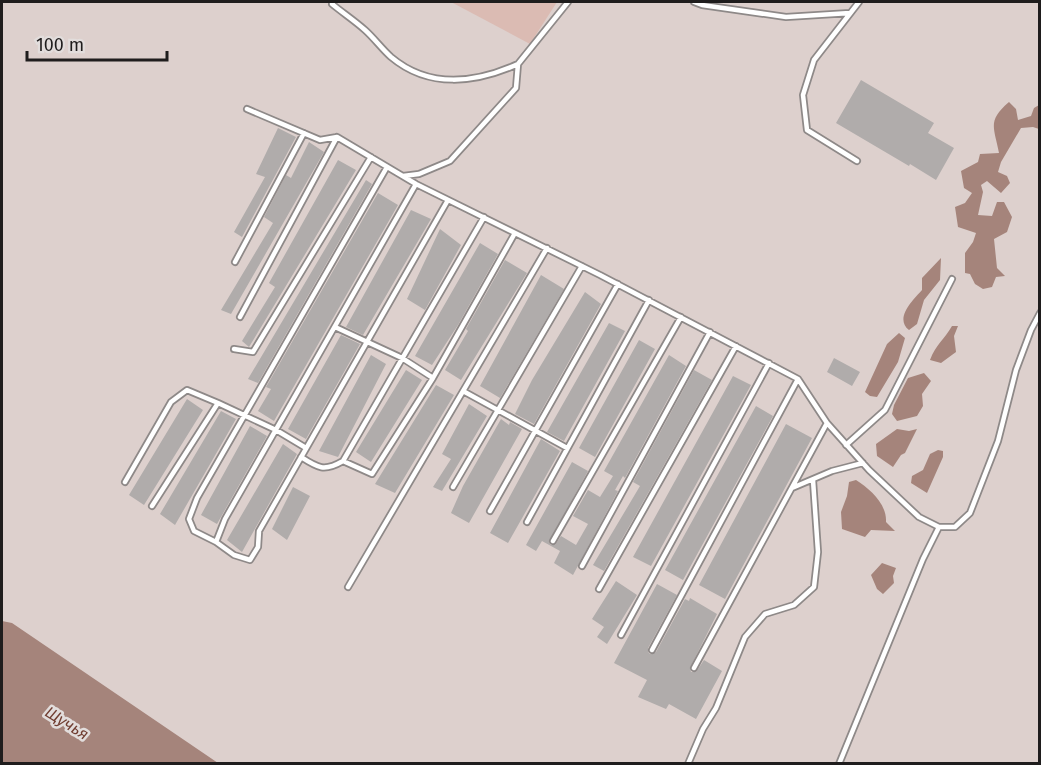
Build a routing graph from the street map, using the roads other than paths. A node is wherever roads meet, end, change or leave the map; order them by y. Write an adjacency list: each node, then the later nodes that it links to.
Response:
1 (333, 2): 6 (lane)
2 (568, 2): 6 (lane)
3 (694, 2): 5 (lane)
4 (859, 2): 5 (lane)
5 (850, 13): 11 (lane)
6 (518, 64): 13 (lane)
7 (247, 109): 8 (lane)
8 (304, 133): 9 (lane); 19 (lane)
9 (337, 137): 10 (lane); 25 (lane)
10 (371, 157): 12 (lane); 31 (lane)
11 (856, 160)
12 (387, 167): 13 (lane); 39 (lane)
13 (403, 176): 14 (lane)
14 (416, 184): 15 (lane); 27 (lane)
15 (448, 200): 16 (lane); 29 (lane)
16 (484, 218): 17 (lane); 32 (lane)
17 (516, 233): 18 (lane); 34 (lane)
18 (547, 248): 20 (lane); 36 (lane)
19 (235, 262)
20 (582, 266): 22 (lane); 38 (lane)
21 (952, 279): 43 (lane)
22 (618, 284): 23 (lane); 42 (lane)
23 (649, 300): 26 (lane); 45 (lane)
24 (1040, 313): 56 (lane)
25 (240, 317)
26 (681, 317): 28 (lane); 57 (lane)
27 (335, 327): 29 (lane); 41 (lane)
28 (710, 332): 30 (lane); 59 (lane)
29 (367, 342): 32 (lane); 44 (lane)
30 (736, 346): 33 (lane); 61 (lane)
31 (234, 349)
32 (402, 358): 34 (lane); 47 (lane)
33 (769, 363): 35 (lane); 62 (lane)
34 (433, 378): 47 (lane)
35 (798, 379): 40 (lane); 63 (lane)
36 (463, 391): 38 (lane); 60 (lane)
37 (218, 403): 39 (lane); 50 (lane); 53 (lane)
38 (498, 410): 42 (lane); 51 (lane)
39 (244, 415): 41 (lane); 58 (lane)
40 (827, 423): 43 (lane); 52 (lane)
41 (276, 430): 44 (lane); 58 (lane)
42 (535, 431): 45 (lane); 54 (lane)
43 (846, 444): 48 (lane)
44 (306, 448): 46 (lane)
45 (567, 448): 55 (lane)
46 (301, 457): 47 (lane); 58 (lane)
47 (343, 461)
48 (863, 463): 49 (lane); 56 (lane)
49 (813, 480): 52 (lane); 65 (lane)
50 (125, 482)
51 (453, 487)
52 (791, 489): 64 (lane)
53 (152, 506)
54 (490, 511)
55 (527, 522)
56 (939, 527): 66 (lane)
57 (554, 541)
58 (216, 542)
59 (582, 566)
60 (348, 587)
61 (599, 589)
62 (621, 635)
63 (652, 650)
64 (694, 668)
65 (688, 764)
66 (839, 764)

